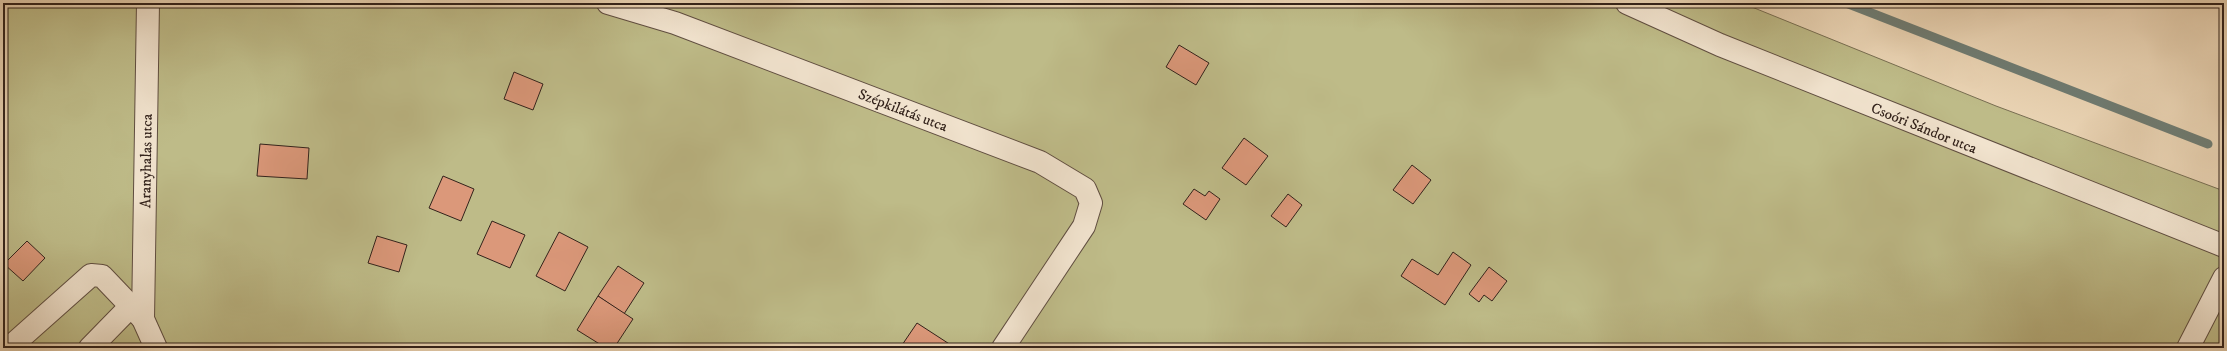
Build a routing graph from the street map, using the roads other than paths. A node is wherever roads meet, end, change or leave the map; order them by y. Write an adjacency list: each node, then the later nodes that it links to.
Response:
1 (148, 3): 6 (street, Aranyhalas utca)
2 (608, 3): 10 (street, Szépkilátás utca)
3 (1627, 3): 4 (street, Csoóri Sándor utca)
4 (2224, 246)
5 (2224, 278): 11 (street)
6 (136, 313): 7 (street, Aranyhalas utca); 8 (street); 9 (street, Aranyhalas utca)
7 (9, 348)
8 (90, 348)
9 (156, 348)
10 (1003, 348)
11 (2188, 348)

